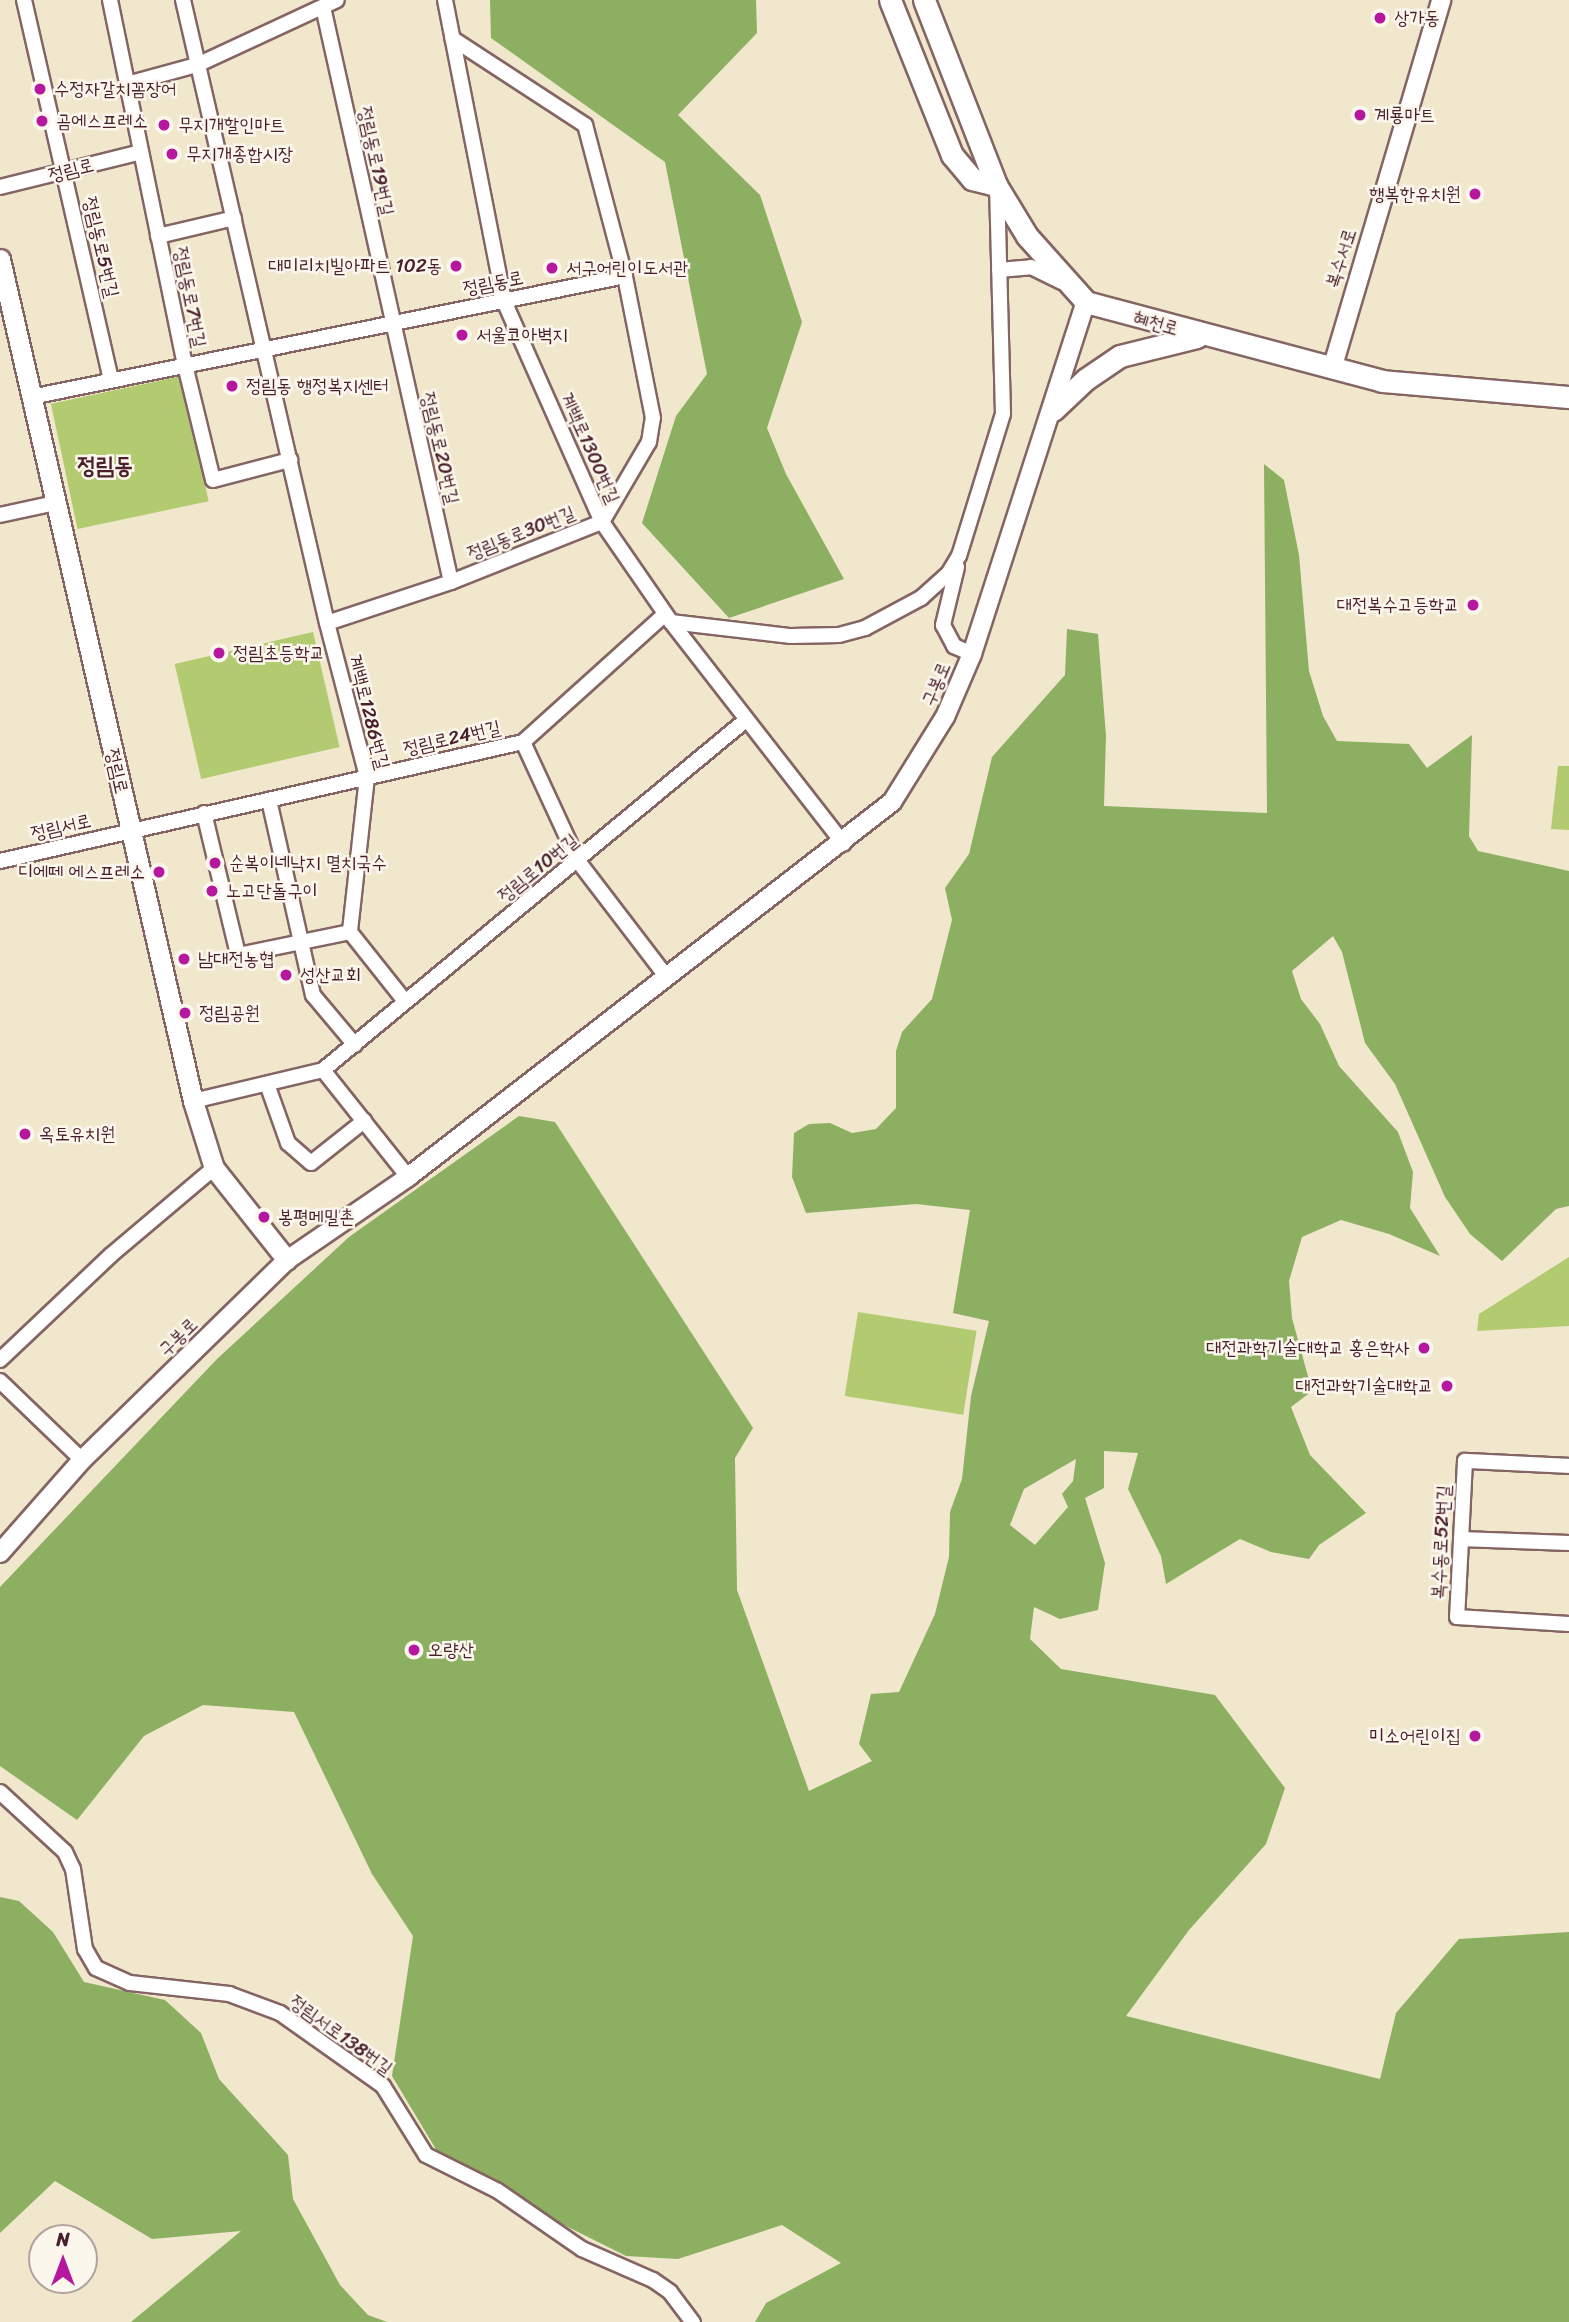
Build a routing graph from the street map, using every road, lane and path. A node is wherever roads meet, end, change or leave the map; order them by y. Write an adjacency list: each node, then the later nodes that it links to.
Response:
1 (24, 0): 14 (street, 정림동로5번길)
2 (110, 0): 12 (street, 정림동로7번길)
3 (183, 0): 11 (street, 계백로1286번길)
4 (337, 0): 9 (street)
5 (445, 0): 10 (street, 계백로1300번길)
6 (890, 0): 15 (main road)
7 (924, 0): 15 (main road)
8 (1441, 0): 28 (street, 복수서로)
9 (323, 7): 11 (street); 24 (street, 정림동로19번길)
10 (453, 39): 21 (street); 23 (street, 계백로1300번길)
11 (197, 65): 12 (street); 17 (street, 계백로1286번길)
12 (127, 84): 13 (street, 정림동로7번길)
13 (141, 152): 14 (street, 정림로); 18 (street, 정림동로7번길)
14 (64, 171): 16 (street, 정림로); 29 (street, 정림동로5번길)
15 (996, 185): 20 (street); 22 (main road)
16 (0, 187)
17 (233, 218): 18 (street, 정림동로7번길); 26 (street, 계백로1286번길)
18 (158, 236): 27 (street, 정림동로7번길)
19 (0, 259): 30 (main road, 정림로)
20 (999, 270): 22 (street); 37 (street)
21 (625, 276): 23 (street, 정림동로); 36 (street, 정림동로30번길)
22 (1079, 295): 25 (main road, 혜천로); 32 (street, 구봉로)
23 (504, 301): 24 (street, 정림동로); 36 (street, 계백로1300번길)
24 (392, 323): 26 (street, 정림동로); 38 (street, 정림동로20번길)
25 (1200, 336): 28 (main road, 혜천로); 32 (main road)
26 (263, 349): 27 (street, 정림동로); 33 (street, 계백로1286번길)
27 (185, 365): 29 (street, 정림동로); 33 (street)
28 (1332, 369): 31 (main road, 혜천로)
29 (111, 380): 30 (street, 정림동로)
30 (31, 397): 34 (main road, 정림로)
31 (1569, 397)
32 (1053, 410): 41 (street, 구봉로)
33 (290, 460): 40 (street, 계백로1286번길)
34 (55, 503): 35 (street); 47 (main road, 정림로)
35 (0, 515)
36 (602, 522): 38 (street, 정림동로30번길); 39 (street, 계백로1300번길)
37 (959, 556): 39 (street); 41 (street)
38 (451, 582): 40 (street, 정림동로30번길)
39 (668, 618): 42 (street, 계백로1300번길); 43 (street, 정림로24번길)
40 (327, 623): 44 (street, 계백로1286번길)
41 (972, 654): 48 (street, 구봉로)
42 (746, 720): 48 (street, 계백로1300번길); 50 (street, 정림로10번길)
43 (523, 742): 44 (street, 정림로24번길); 50 (street)
44 (367, 777): 45 (street, 정림로24번길); 51 (street, 계백로1286번길)
45 (269, 800): 46 (street, 정림로24번길); 52 (street)
46 (204, 813): 47 (street, 정림로24번길); 52 (street)
47 (131, 831): 49 (street, 정림서로); 58 (main road, 정림로)
48 (844, 844): 53 (street, 구봉로)
49 (0, 861)
50 (578, 861): 53 (street); 54 (street, 정림로10번길)
51 (350, 932): 52 (street); 54 (street)
52 (300, 943): 55 (street)
53 (666, 976): 61 (street, 구봉로)
54 (404, 1000): 55 (street, 정림로10번길)
55 (355, 1045): 56 (street, 정림로10번길)
56 (323, 1070): 57 (street, 정림로10번길); 59 (street)
57 (267, 1084): 58 (street, 정림로10번길); 59 (street)
58 (193, 1101): 60 (main road, 정림로)
59 (364, 1121): 61 (street)
60 (214, 1168): 62 (main road, 정림로); 63 (street)
61 (408, 1177): 62 (street, 구봉로)
62 (287, 1259): 65 (street, 구봉로)
63 (0, 1360)
64 (0, 1381): 65 (street)
65 (82, 1460): 69 (street, 구봉로)
66 (1569, 1466): 67 (street, 복수동로52번길)
67 (1461, 1539): 68 (street); 70 (street, 복수동로52번길)
68 (1569, 1543)
69 (0, 1553)
70 (1569, 1624)
71 (0, 1793): 72 (street, 정림서로138번길)
72 (693, 2322)

